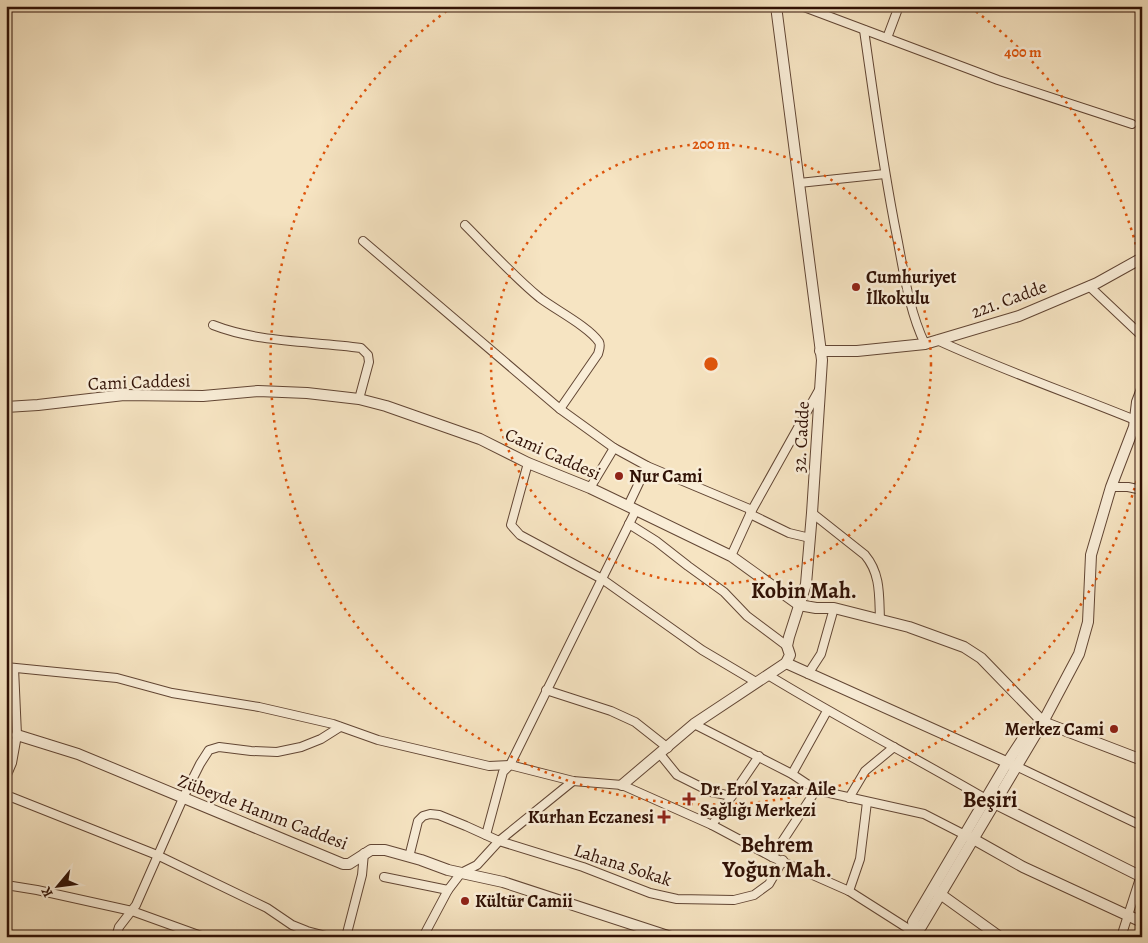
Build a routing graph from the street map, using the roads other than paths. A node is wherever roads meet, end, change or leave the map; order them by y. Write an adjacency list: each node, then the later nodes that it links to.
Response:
1 (899, 6): 4 (street)
2 (776, 7): 3 (street); 7 (street, 32. Cadde)
3 (864, 30): 4 (street); 6 (street)
4 (888, 38): 5 (street)
5 (1132, 124)
6 (884, 174): 7 (street); 15 (street)
7 (799, 183): 16 (street, 32. Cadde)
8 (465, 225): 21 (street)
9 (363, 241): 21 (street)
10 (1142, 258): 11 (street, 221. Cadde)
11 (1090, 286): 13 (street); 14 (street, 221. Cadde)
12 (213, 326): 19 (street)
13 (1142, 336)
14 (937, 340): 15 (street, 221. Cadde); 22 (street)
15 (925, 344): 16 (street, 221. Cadde)
16 (820, 350): 17 (street, 32. Cadde)
17 (820, 388): 31 (street); 32 (street, 32. Cadde)
18 (1142, 389): 22 (street)
19 (358, 399): 20 (street, Cami Caddesi); 25 (street, Cami Caddesi)
20 (6, 407)
21 (560, 409): 24 (street)
22 (1134, 420): 23 (street)
23 (1137, 432): 28 (street)
24 (614, 448): 26 (street); 27 (street)
25 (528, 464): 27 (street, Cami Caddesi); 36 (street)
26 (647, 466): 30 (street); 31 (street)
27 (590, 488): 30 (street, Cami Caddesi)
28 (1111, 488): 29 (street); 48 (street)
29 (1142, 490)
30 (632, 508): 33 (street); 35 (street, Cami Caddesi)
31 (751, 512): 34 (street); 35 (street)
32 (812, 513): 34 (street, 32. Cadde); 39 (street)
33 (629, 524): 36 (street); 40 (street)
34 (810, 538): 37 (street, 32. Cadde)
35 (730, 556): 37 (street, Cami Caddesi)
36 (602, 579): 45 (street); 46 (street)
37 (799, 605): 38 (street, Cami Caddesi); 40 (street, 32. Cadde)
38 (834, 608): 39 (street, Cami Caddesi); 43 (street)
39 (880, 620): 48 (street, Cami Caddesi)
40 (787, 646): 41 (street, 32. Cadde)
41 (786, 664): 43 (street); 44 (street)
42 (10, 668): 50 (street); 51 (street)
43 (808, 674): 56 (street)
44 (768, 675): 45 (street); 47 (street)
45 (756, 682): 49 (street)
46 (546, 690): 53 (street); 57 (street)
47 (827, 711): 52 (street); 58 (street)
48 (1043, 722): 55 (street, Cami Caddesi); 56 (street)
49 (694, 724): 53 (street); 54 (street)
50 (340, 727): 57 (street); 66 (street)
51 (17, 735): 59 (street); 66 (street, Zübeyde Hanım Caddesi)
52 (894, 747): 65 (street); 68 (street)
53 (664, 751): 61 (street); 64 (street)
54 (759, 756): 58 (street); 64 (street)
55 (1142, 760)
56 (1012, 764): 68 (street); 70 (street)
57 (510, 765): 60 (street); 71 (street)
58 (792, 774): 62 (street)
59 (6, 777)
60 (573, 781): 61 (street); 73 (street)
61 (622, 785): 69 (street)
62 (816, 790): 65 (street); 77 (street)
63 (6, 795): 75 (street)
64 (732, 796): 69 (street)
65 (849, 798): 67 (street)
66 (183, 799): 74 (street, Zübeyde Hanım Caddesi); 75 (street)
67 (867, 802): 72 (street); 84 (street)
68 (990, 802): 72 (street); 80 (street)
69 (712, 825): 77 (street)
70 (1142, 826)
71 (486, 836): 73 (street, Lahana Sokak); 76 (street, Lahana Sokak)
72 (969, 837): 85 (street); 87 (street)
73 (499, 841): 78 (street, Lahana Sokak); 79 (street)
74 (364, 853): 76 (street, Zübeyde Hanım Caddesi); 95 (street)
75 (157, 855): 86 (street); 94 (street)
76 (409, 856): 79 (street, Zübeyde Hanım Caddesi)
77 (772, 857): 78 (street)
78 (783, 860): 84 (street)
79 (461, 873): 83 (street); 90 (street, Zübeyde Hanım Caddesi)
80 (1141, 875): 87 (street)
81 (384, 877): 83 (street)
82 (6, 885): 86 (street)
83 (448, 890): 96 (street)
84 (848, 892): 89 (street)
85 (936, 892): 89 (street); 91 (street)
86 (132, 912): 92 (street); 93 (street)
87 (1128, 915): 88 (street); 98 (street)
88 (1142, 922)
89 (914, 933)
90 (658, 934): 97 (street, Zübeyde Hanım Caddesi)
91 (994, 935)
92 (116, 937)
93 (204, 937)
94 (330, 937)
95 (346, 937)
96 (423, 937)
97 (671, 937)
98 (1121, 937)

